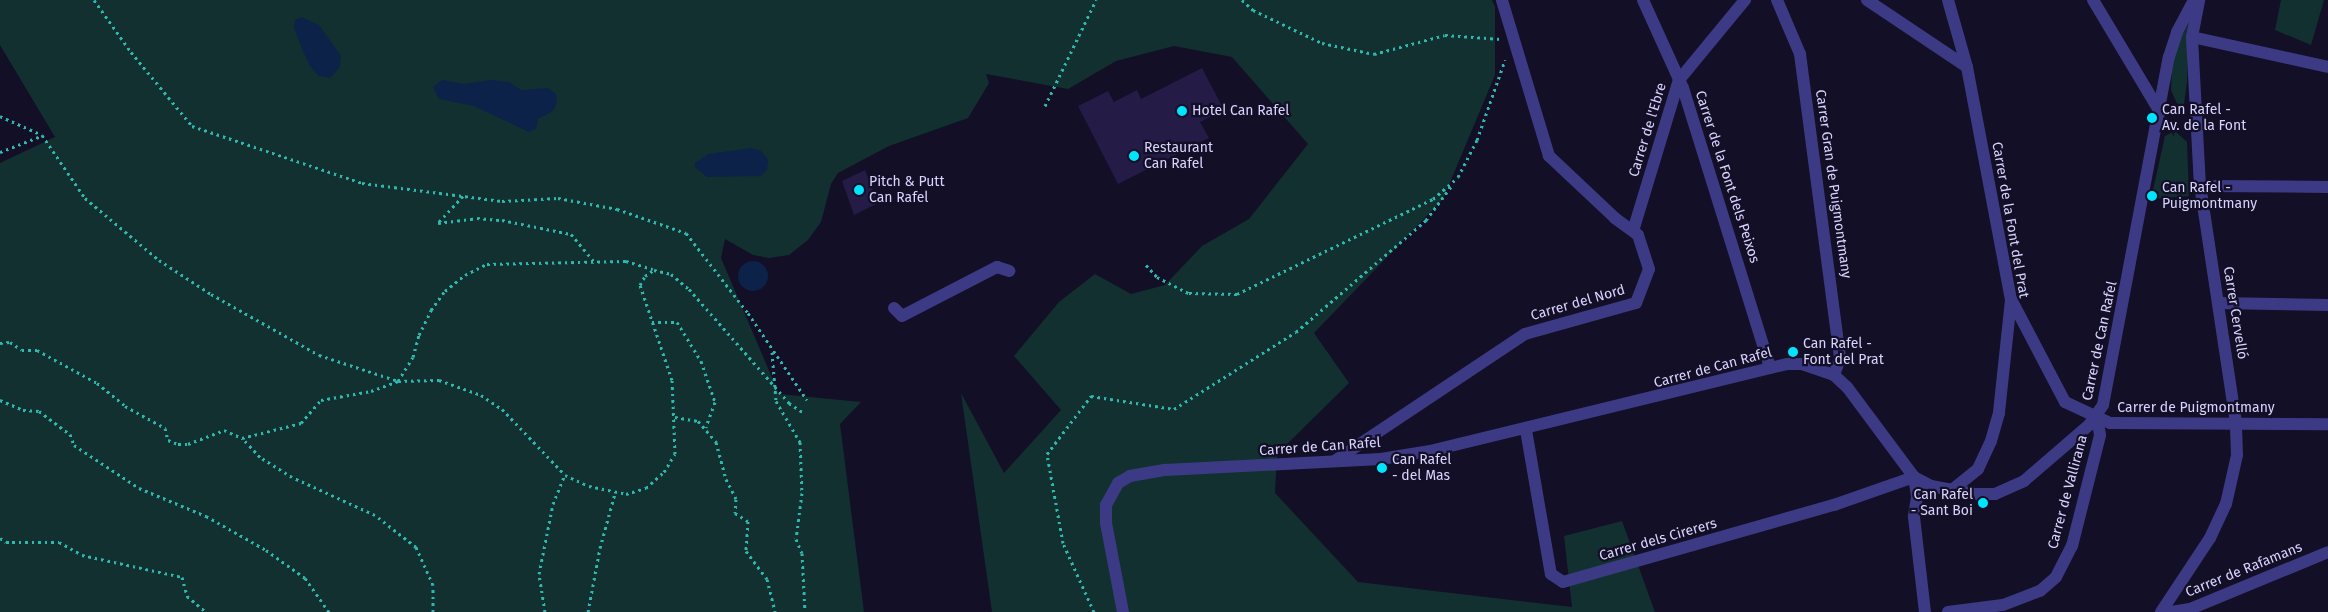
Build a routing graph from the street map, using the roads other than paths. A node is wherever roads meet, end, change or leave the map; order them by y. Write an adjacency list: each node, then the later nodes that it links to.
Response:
1 (1502, 0): 17 (street, Carrer del Nord)
2 (1643, 0): 13 (street, Carrer de la Font dels Peixos)
3 (1745, 0): 13 (street, Carrer de l'Ebre)
4 (1777, 0): 24 (street, Carrer Gran de Puigmontmany)
5 (1867, 0): 11 (street)
6 (1948, 0): 11 (street, Carrer de la Font del Prat)
7 (2093, 0): 14 (street)
8 (2194, 0): 14 (street, Carrer de Can Rafel)
9 (2199, 0): 10 (street, Carrer Cervelló)
10 (2192, 37): 12 (street); 15 (street, Carrer Cervelló)
11 (1968, 67): 19 (street, Carrer de la Font del Prat)
12 (2328, 67)
13 (1679, 80): 17 (street, Carrer de l'Ebre); 23 (street, Carrer de la Font dels Peixos)
14 (2160, 112): 25 (street, Carrer de Can Rafel)
15 (2200, 186): 16 (street); 20 (street, Carrer Cervelló)
16 (2328, 187)
17 (1633, 231): 29 (street, Carrer del Nord)
18 (1009, 271): 22 (street)
19 (2011, 300): 25 (street, Carrer de Puigmontmany); 31 (street, Carrer de la Font del Prat)
20 (2219, 302): 21 (street); 26 (street, Carrer Cervelló)
21 (2328, 305)
22 (894, 308)
23 (1770, 368): 24 (street, Carrer de Can Rafel); 28 (street, Carrer de Can Rafel)
24 (1834, 375): 30 (street, Carrer de Can Rafel)
25 (2097, 417): 26 (street, Carrer de Puigmontmany); 31 (street, Carrer de Can Rafel); 35 (street, Carrer de Vallirana)
26 (2236, 423): 27 (street, Carrer de Puigmontmany); 36 (street, Carrer Cervelló)
27 (2328, 424)
28 (1526, 430): 29 (street, Carrer de Can Rafel); 30 (street, Carrer dels Cirerers)
29 (1334, 462): 33 (street, Carrer de Can Rafel)
30 (1914, 477): 31 (street, Carrer de Can Rafel); 34 (street)
31 (1951, 491)
32 (2328, 552): 37 (street, Carrer de Rafamans)
33 (1123, 612)
34 (1925, 612)
35 (1948, 612)
36 (2161, 612)
37 (2171, 612)

